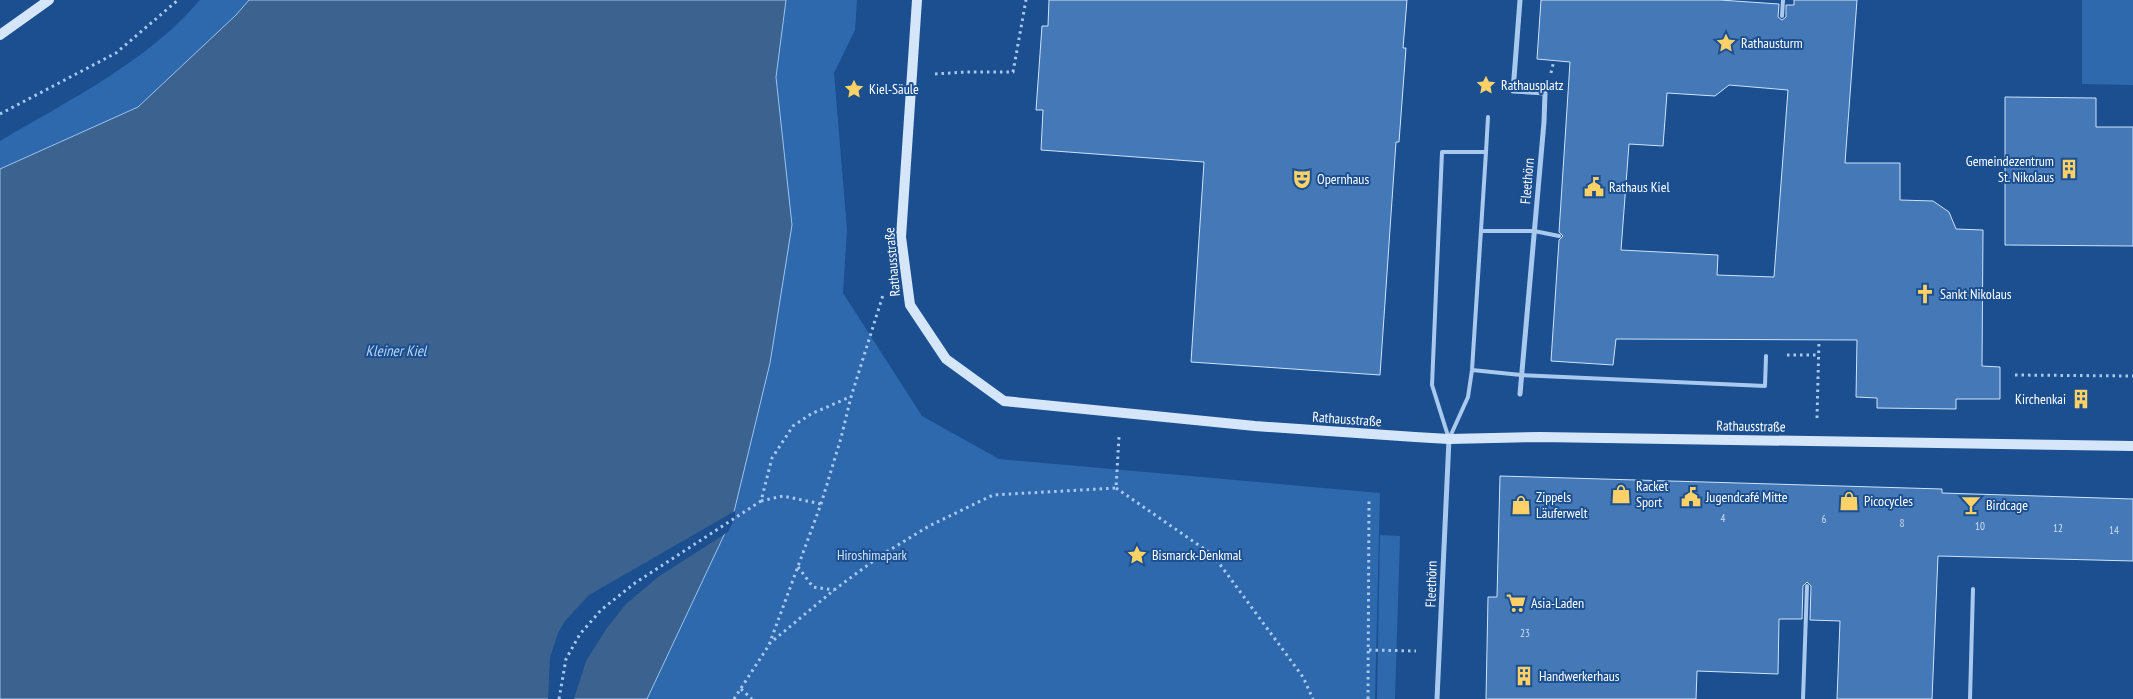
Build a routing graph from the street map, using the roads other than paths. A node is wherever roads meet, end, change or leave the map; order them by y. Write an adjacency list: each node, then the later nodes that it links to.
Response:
1 (49, 0): 6 (street)
2 (918, 0): 16 (street, Rathausstraße)
3 (1520, 0): 10 (street, Fleethörn)
4 (1783, 0): 5 (lane)
5 (1782, 16)
6 (0, 35)
7 (1488, 117): 8 (lane)
8 (1486, 152): 9 (lane); 16 (lane)
9 (1480, 231): 10 (lane); 13 (lane)
10 (1534, 231): 11 (lane); 14 (street, Fleethörn)
11 (1559, 236)
12 (1766, 356): 14 (lane)
13 (1472, 370): 14 (lane); 16 (lane)
14 (1521, 375): 15 (street, Fleethörn)
15 (1520, 394)
16 (1449, 439): 17 (street, Rathausstraße); 20 (street, Fleethörn)
17 (2133, 446)
18 (1807, 586): 21 (lane)
19 (1973, 589): 22 (lane)
20 (1437, 699)
21 (1804, 699)
22 (1970, 699)

